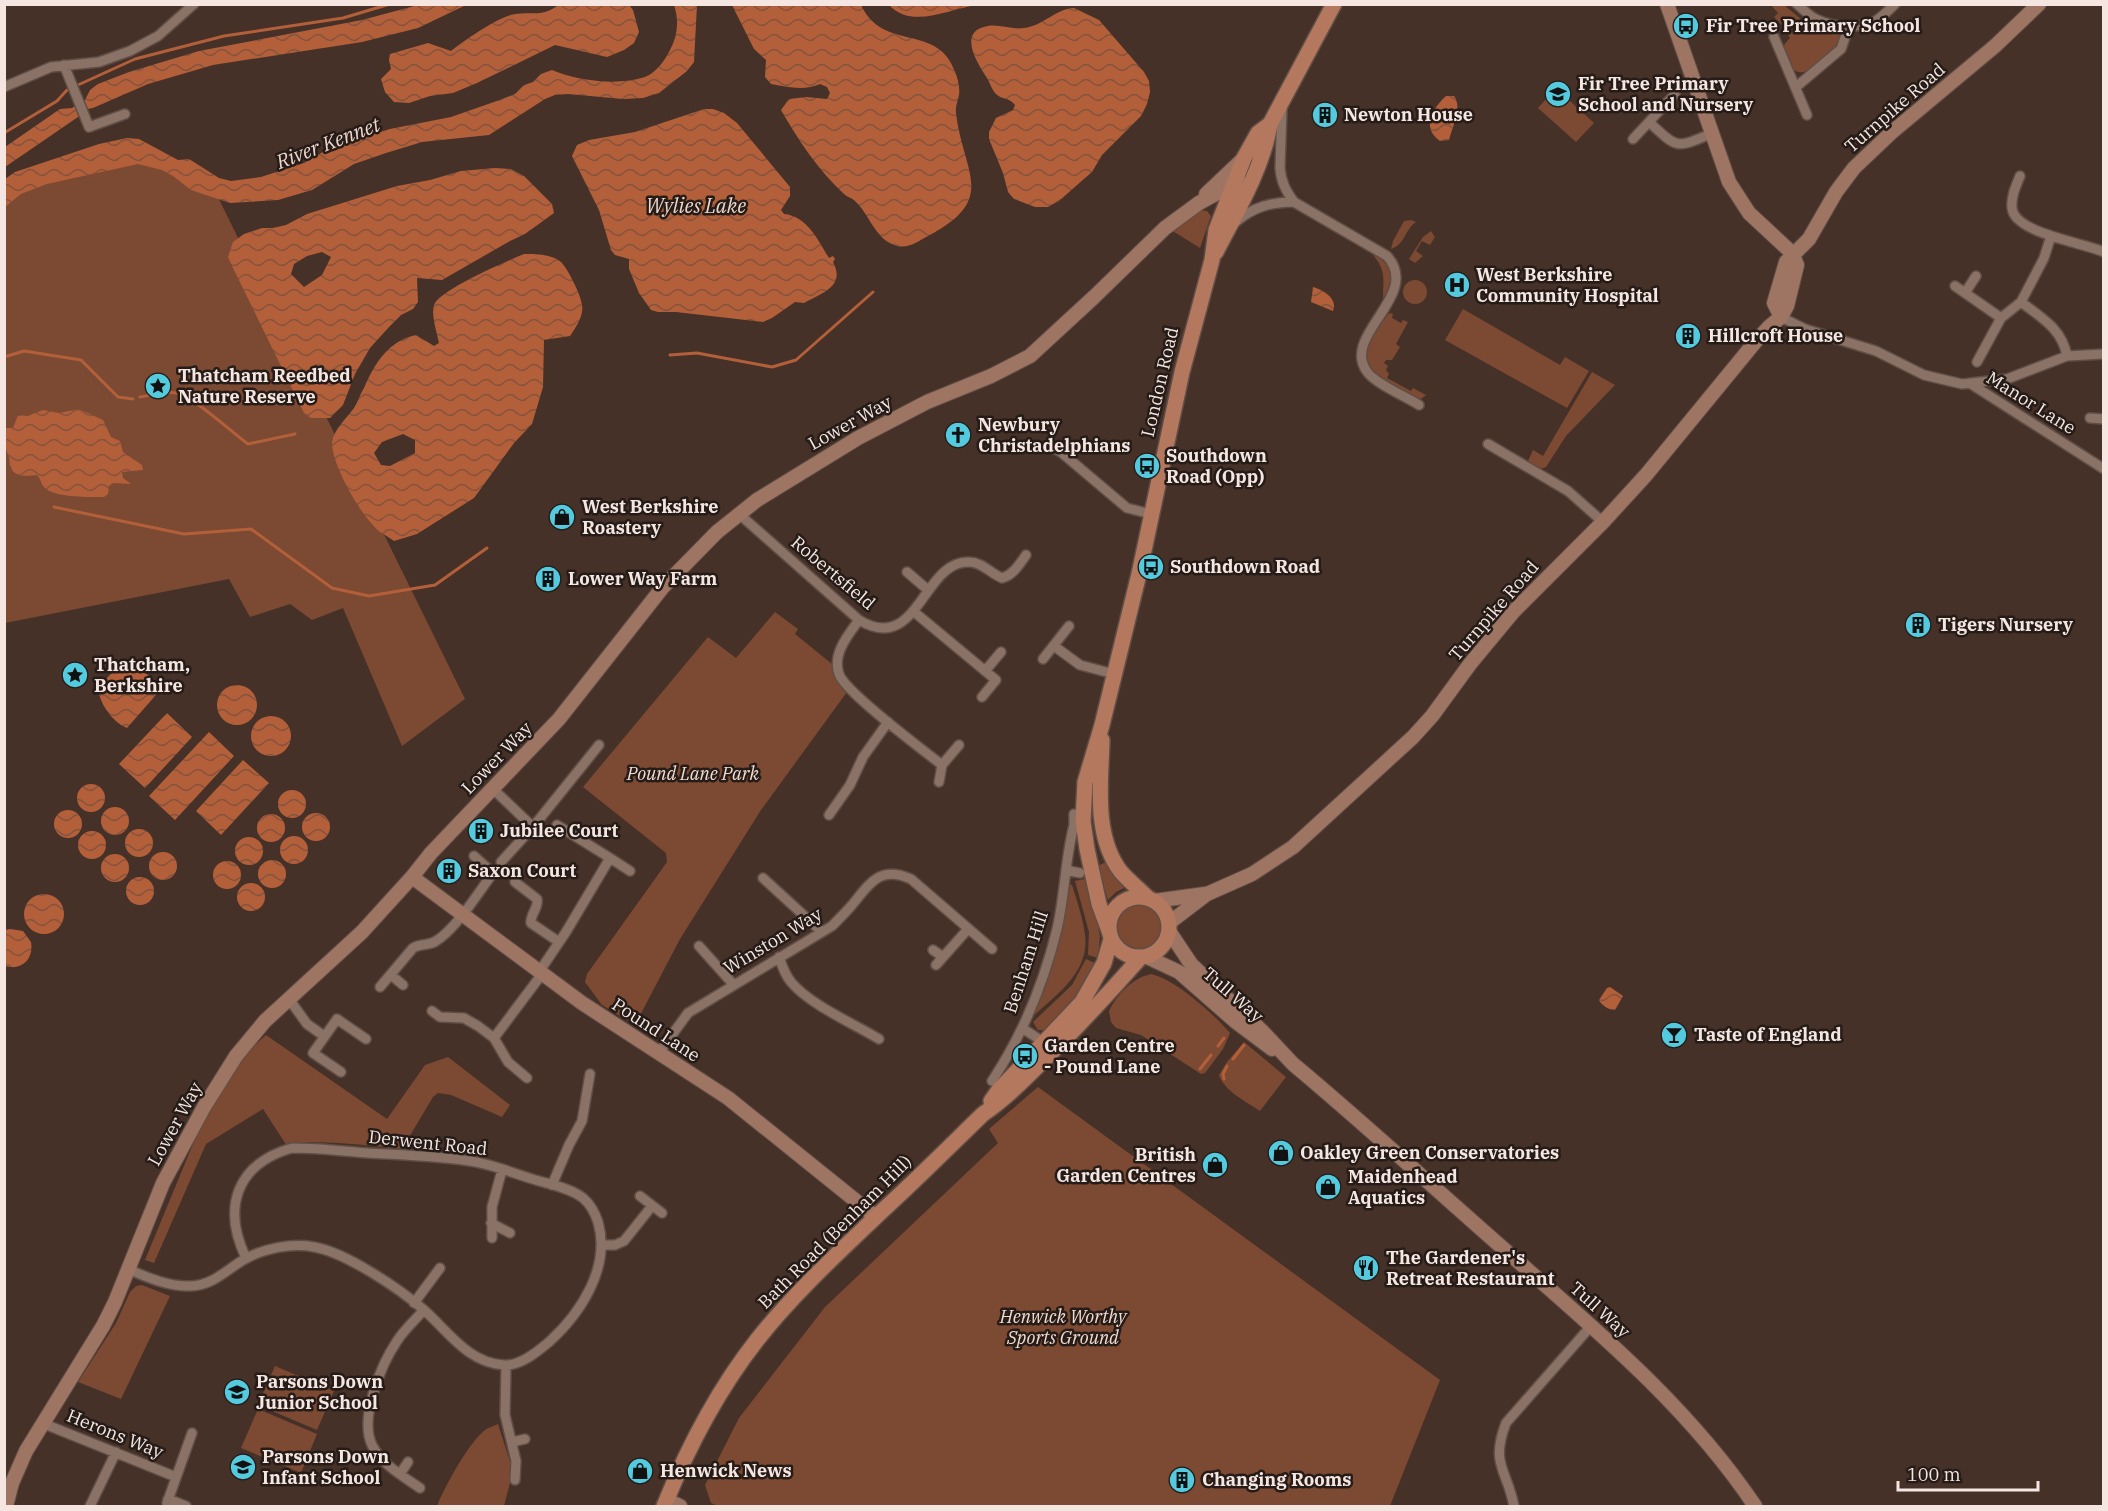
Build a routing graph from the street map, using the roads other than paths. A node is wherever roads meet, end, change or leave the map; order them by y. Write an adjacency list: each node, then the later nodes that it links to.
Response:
1 (194, 4): 9 (street)
2 (1334, 4): 13 (main road, London Road)
3 (1667, 4): 17 (street)
4 (1797, 4): 7 (street)
5 (1894, 4): 7 (street)
6 (2039, 4): 27 (street, Turnpike Road)
7 (1849, 26): 11 (street)
8 (1774, 37): 11 (street)
9 (64, 65): 10 (street); 14 (street)
10 (4, 87)
11 (1796, 87): 15 (street)
12 (1674, 94): 16 (street)
13 (1283, 100): 19 (main road, London Road); 22 (street)
14 (125, 114)
15 (1807, 115)
16 (1648, 122): 17 (street); 18 (street)
17 (1713, 133): 27 (street)
18 (1633, 139)
19 (1251, 161): 21 (main road, London Road); 23 (street, Lower Way); 24 (main road, London Road)
20 (2017, 179): 25 (street)
21 (1234, 184): 23 (street, Lower Way); 24 (main road, London Road)
22 (1294, 202): 24 (street); 38 (street)
23 (1199, 203): 24 (street); 44 (street, Lower Way)
24 (1224, 224): 45 (main road, London Road)
25 (2051, 236): 26 (street); 31 (street)
26 (2103, 252)
27 (1792, 253): 32 (street, Turnpike Road)
28 (1976, 276): 30 (street)
29 (1955, 286): 30 (street)
30 (1965, 293): 33 (street)
31 (2021, 302): 33 (street); 35 (street)
32 (1781, 317): 37 (street); 46 (street, Turnpike Road)
33 (2001, 318): 36 (street)
34 (2103, 354): 35 (street)
35 (2067, 356): 37 (street)
36 (1977, 362)
37 (1971, 384): 43 (street, Manor Lane)
38 (1419, 405)
39 (2090, 418): 40 (street)
40 (2103, 419)
41 (1488, 444): 46 (street)
42 (1051, 446): 45 (street)
43 (2103, 469)
44 (739, 514): 51 (street, Robertsfield); 65 (street, Lower Way)
45 (1151, 514): 57 (main road)
46 (1603, 522): 79 (street, Turnpike Road)
47 (1026, 555): 49 (street, Robertsfield)
48 (907, 572): 49 (street)
49 (928, 590): 50 (street, Robertsfield)
50 (913, 612): 51 (street, Robertsfield); 56 (street)
51 (859, 620): 59 (street)
52 (1069, 626): 53 (street)
53 (1054, 646): 55 (street); 57 (street)
54 (1001, 652): 56 (street)
55 (1043, 659)
56 (985, 671): 58 (street)
57 (1114, 674): 60 (main road)
58 (982, 697)
59 (888, 722): 63 (street); 66 (street)
60 (1102, 725): 80 (main road); 85 (main road)
61 (598, 745): 69 (street)
62 (959, 745): 63 (street)
63 (942, 765): 64 (street)
64 (939, 782)
65 (492, 788): 69 (street); 76 (street, Lower Way)
66 (829, 809)
67 (1074, 814): 73 (street, Benham Hill)
68 (557, 825): 71 (street)
69 (533, 827): 72 (street)
70 (474, 856): 81 (street)
71 (610, 858): 74 (street); 86 (street)
72 (501, 862)
73 (1066, 870): 75 (street); 101 (street, Benham Hill)
74 (630, 871)
75 (1080, 873)
76 (412, 877): 81 (street, Pound Lane); 99 (street, Lower Way)
77 (763, 878): 84 (street)
78 (515, 882): 86 (street)
79 (1207, 894): 80 (street, Turnpike Road); 82 (street, Turnpike Road)
80 (1151, 899): 82 (main road); 85 (main road)
81 (461, 915): 94 (street, Pound Lane); 95 (street)
82 (1169, 927): 92 (main road); 108 (street, Tull Way)
83 (968, 929): 84 (street, Winston Way); 88 (street, Winston Way); 91 (street)
84 (822, 932): 90 (street, Winston Way)
85 (1110, 935): 92 (main road); 106 (main road, Bath Road (Benham Hill))
86 (559, 942): 94 (street)
87 (699, 946): 96 (street)
88 (992, 949)
89 (933, 950): 91 (street)
90 (779, 957): 96 (street, Winston Way); 105 (street)
91 (943, 957): 93 (street)
92 (1143, 958): 106 (main road, Bath Road (Benham Hill)); 108 (street, Tull Way)
93 (936, 965)
94 (541, 973): 103 (street); 107 (street, Pound Lane)
95 (390, 975): 97 (street); 98 (street)
96 (733, 984): 107 (street, Winston Way)
97 (403, 985)
98 (380, 987)
99 (289, 999): 102 (street); 125 (street, Lower Way)
100 (432, 1011): 103 (street)
101 (1022, 1028): 106 (street, Benham Hill); 112 (street, Benham Hill)
102 (324, 1036): 104 (street); 109 (street)
103 (494, 1038): 111 (street)
104 (366, 1039)
105 (879, 1039)
106 (1049, 1046): 118 (main road, Bath Road (Benham Hill))
107 (658, 1054): 118 (street, Pound Lane)
108 (1293, 1064): 128 (street, Tull Way)
109 (341, 1072)
110 (590, 1074): 114 (street)
111 (527, 1078)
112 (992, 1081)
113 (502, 1170): 114 (street, Derwent Road); 119 (street); 123 (street, Derwent Road)
114 (552, 1185): 122 (street, Derwent Road)
115 (640, 1196): 116 (street)
116 (652, 1206): 117 (street); 122 (street)
117 (662, 1213)
118 (876, 1217): 141 (main road, Bath Road (Benham Hill))
119 (491, 1223): 120 (street); 121 (street)
120 (510, 1233)
121 (492, 1238)
122 (602, 1245): 129 (street, Derwent Road)
123 (246, 1258): 125 (street); 126 (street)
124 (440, 1268): 126 (street)
125 (128, 1269): 130 (street, Lower Way)
126 (414, 1303): 127 (street)
127 (424, 1310): 129 (street); 136 (street)
128 (1591, 1326): 145 (street); 146 (street, Tull Way)
129 (506, 1365): 133 (street)
130 (42, 1423): 134 (street, Herons Way); 140 (street, Lower Way)
131 (192, 1433): 137 (street, Herons Way)
132 (525, 1439): 133 (street)
133 (512, 1442): 138 (street)
134 (116, 1452): 137 (street, Herons Way); 143 (street)
135 (408, 1462): 136 (street)
136 (400, 1474): 139 (street)
137 (176, 1477): 144 (street, Herons Way)
138 (516, 1480)
139 (420, 1488)
140 (7, 1491): 142 (street, Lower Way)
141 (670, 1504)
142 (6, 1506)
143 (90, 1506)
144 (186, 1506)
145 (1514, 1506)
146 (1755, 1506)

